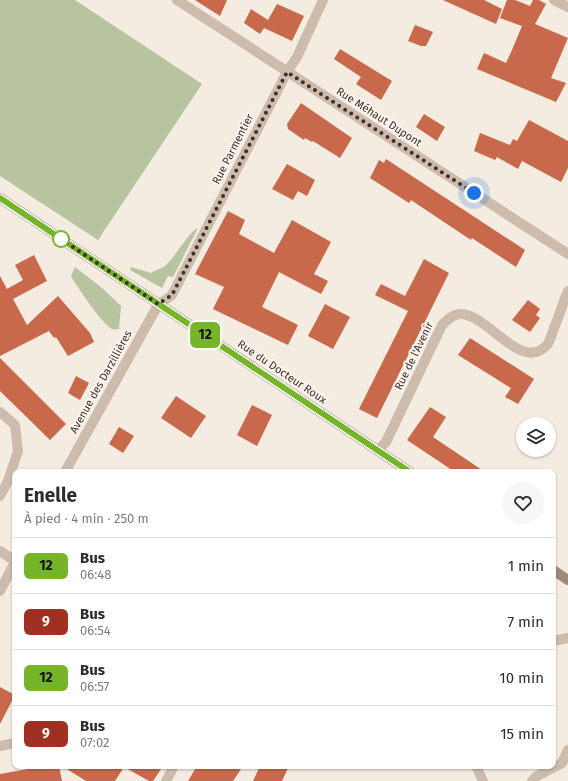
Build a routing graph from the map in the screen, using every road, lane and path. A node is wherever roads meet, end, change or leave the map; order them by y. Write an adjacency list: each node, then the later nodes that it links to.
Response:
1 (178, 0): 5 (street, Rue Méhaut Dupont)
2 (323, 0): 5 (street, Rue Parmentier)
3 (554, 0): 4 (street)
4 (568, 7)
5 (287, 72): 7 (street, Rue Méhaut Dupont); 9 (street, Rue Parmentier)
6 (0, 198): 9 (street, Rue du Docteur Roux)
7 (568, 254)
8 (568, 291): 11 (street, Rue de l'Avenir)
9 (158, 304): 11 (street, Rue du Docteur Roux); 12 (street, Avenue des Darzillières)
10 (0, 412): 14 (street)
11 (378, 450): 13 (street, Rue du Docteur Roux)
12 (67, 469)
13 (406, 469)
14 (0, 496)
15 (0, 551): 16 (street)
16 (12, 559)
17 (12, 567): 20 (street)
18 (556, 572): 19 (street)
19 (568, 580)
20 (0, 591)
21 (568, 638): 22 (street)
22 (556, 640)
23 (12, 744): 24 (street)
24 (0, 746)
25 (568, 750): 26 (street)
26 (556, 766)
27 (172, 769): 30 (street)
28 (477, 769): 31 (street)
29 (550, 769): 32 (street)
30 (166, 781)
31 (483, 781)
32 (532, 781)

